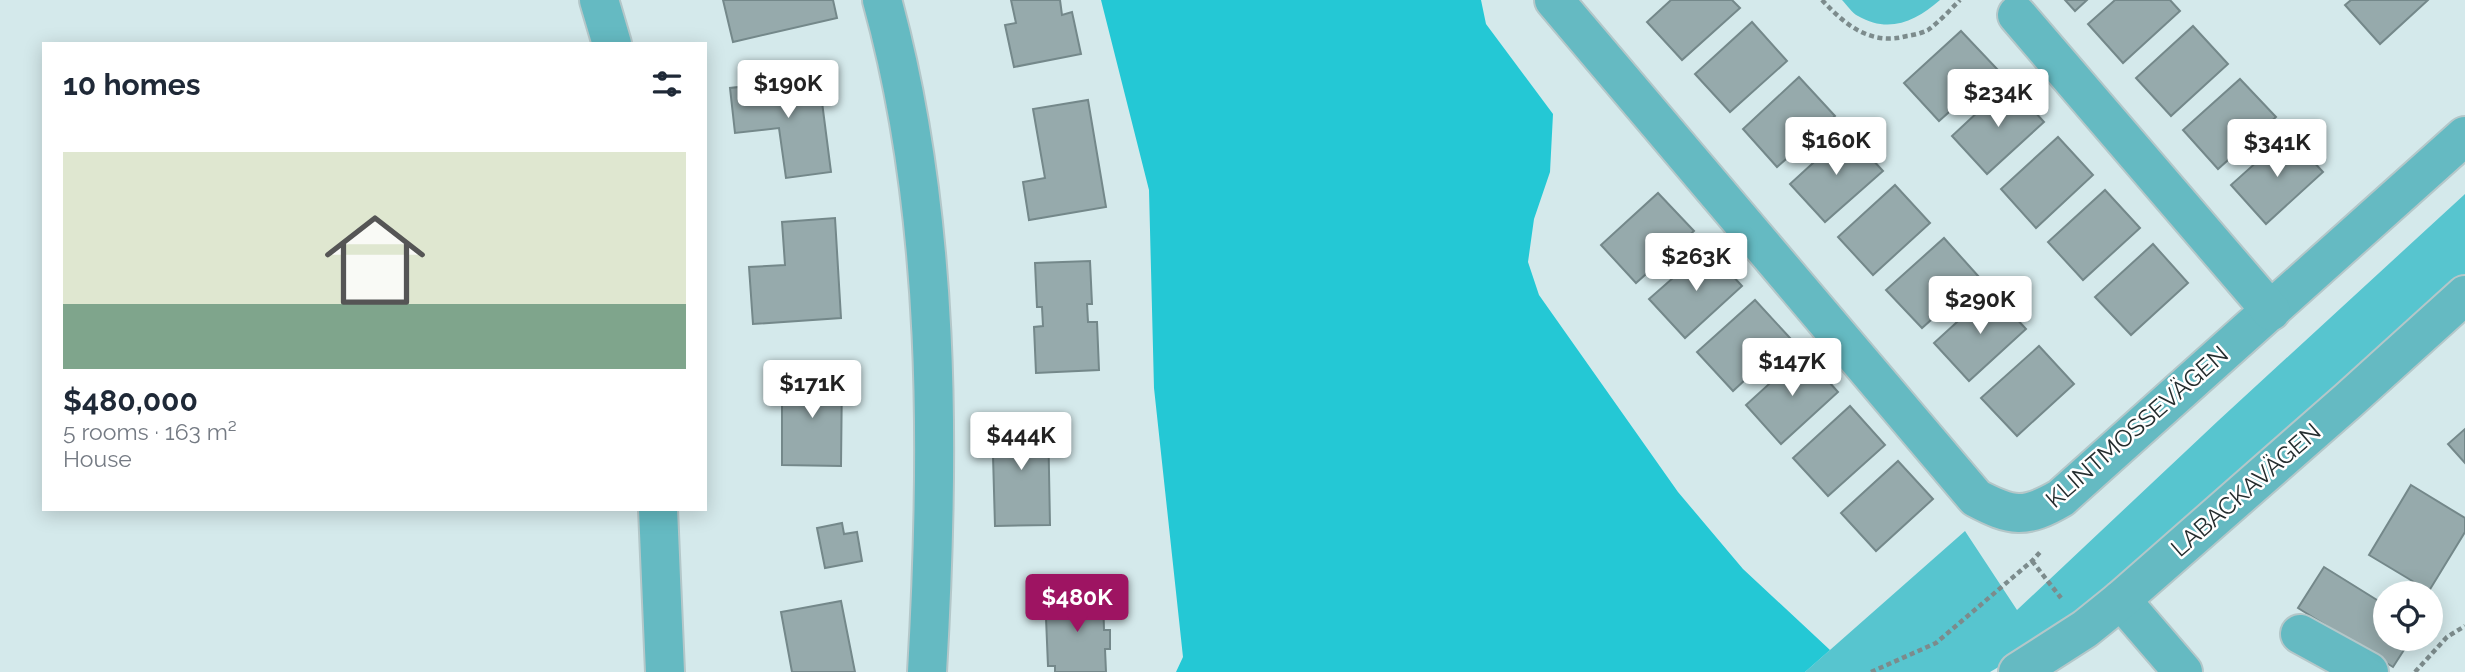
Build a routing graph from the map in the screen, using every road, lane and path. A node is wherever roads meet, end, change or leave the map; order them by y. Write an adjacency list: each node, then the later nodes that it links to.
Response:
1 (599, 0): 7 (street)
2 (882, 0): 17 (street)
3 (1554, 0): 11 (street, KLINTMOSSEVÄGEN)
4 (1822, 0): 5 (path)
5 (1960, 0)
6 (2017, 15): 10 (street)
7 (611, 42)
8 (2465, 136): 10 (street, KLINTMOSSEVÄGEN)
9 (2465, 295): 13 (street, LABACKAVÄGEN)
10 (2271, 311): 11 (street, KLINTMOSSEVÄGEN)
11 (2040, 510): 18 (path)
12 (657, 511): 16 (street)
13 (2121, 600): 19 (street, LABACKAVÄGEN); 20 (street)
14 (2465, 626): 22 (path)
15 (2300, 634): 21 (street)
16 (665, 672)
17 (927, 672)
18 (1871, 672)
19 (2018, 672)
20 (2182, 672)
21 (2369, 672)
22 (2415, 672)

